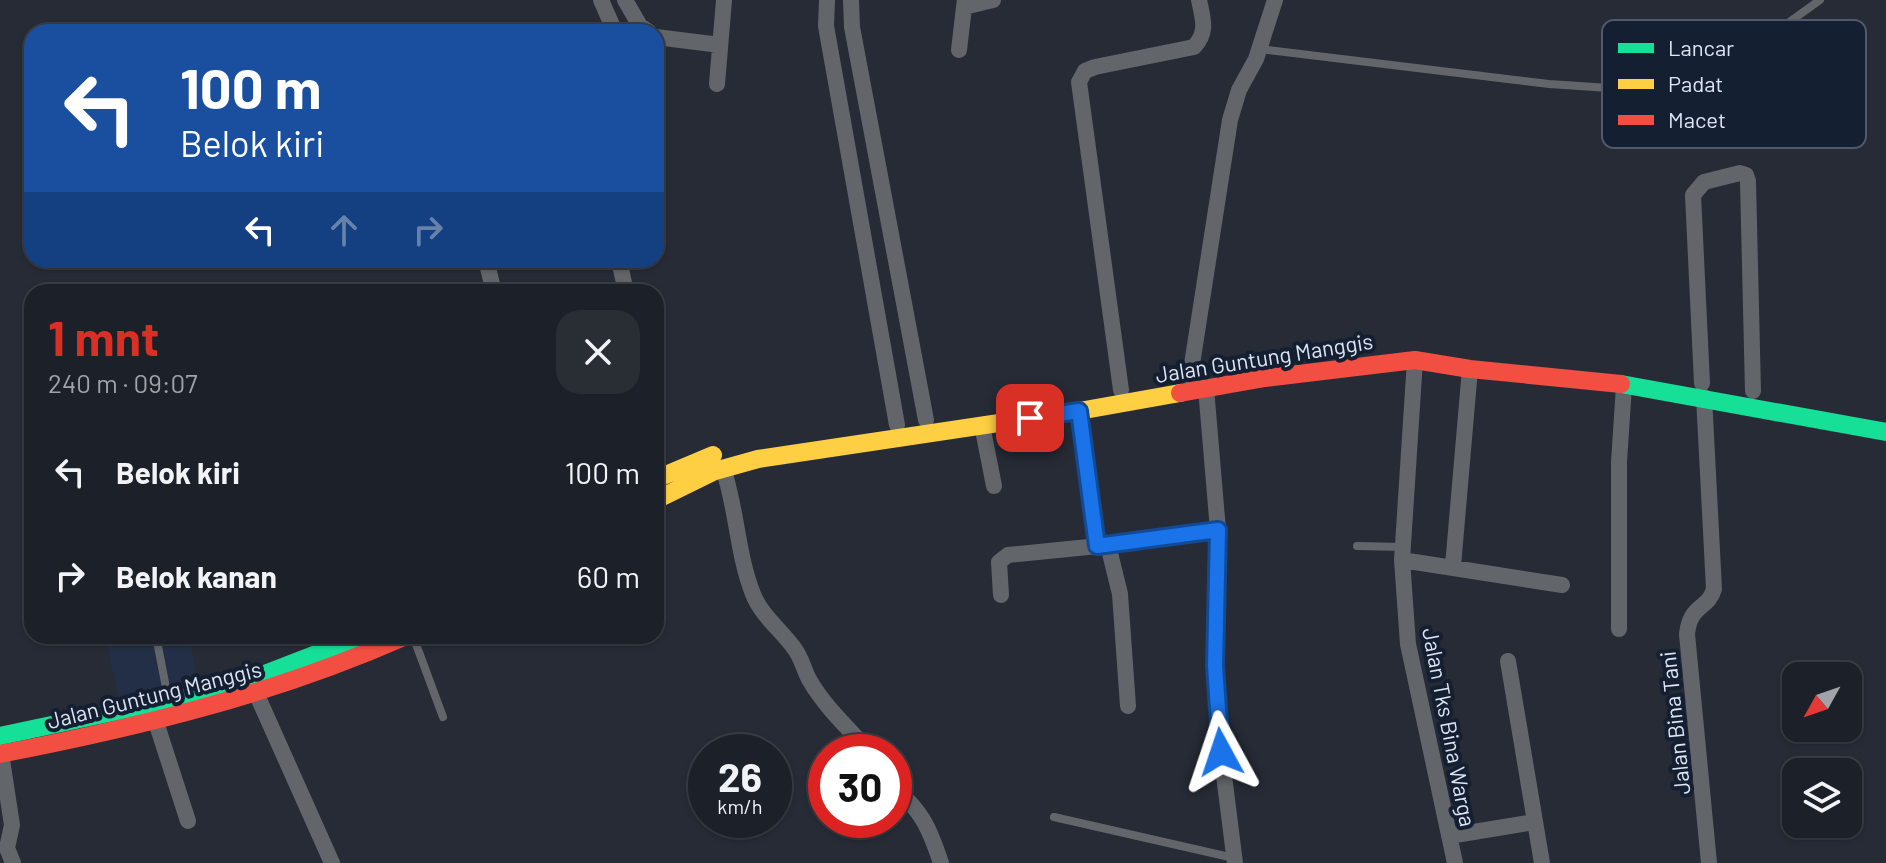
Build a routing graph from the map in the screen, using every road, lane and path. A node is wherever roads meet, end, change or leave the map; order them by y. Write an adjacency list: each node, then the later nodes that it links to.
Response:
1 (601, 0): 12 (street)
2 (625, 0): 13 (street)
3 (724, 0): 15 (street)
4 (827, 0): 31 (street)
5 (851, 0): 30 (street)
6 (993, 0): 10 (street)
7 (1199, 0): 25 (street)
8 (1275, 0): 16 (street)
9 (1820, 0): 11 (lane)
10 (965, 3): 17 (street)
11 (1792, 20)
12 (612, 24)
13 (639, 24)
14 (664, 38): 15 (street)
15 (720, 45): 18 (street)
16 (1260, 49): 19 (lane); 22 (street)
17 (959, 50)
18 (717, 84)
19 (1602, 88)
20 (1415, 360): 21 (street, Jalan Guntung Manggis); 24 (street, Jalan Guntung Manggis); 41 (street, Jalan Tks Bina Warga)
21 (1470, 369): 23 (street, Jalan Guntung Manggis); 42 (street)
22 (1190, 377): 25 (street, Jalan Guntung Manggis); 26 (street, Jalan Guntung Manggis)
23 (1624, 386): 26 (street, Jalan Guntung Manggis); 45 (street)
24 (1206, 388): 28 (street, Jalan Guntung Manggis); 38 (street)
25 (1121, 390): 30 (street, Jalan Guntung Manggis)
26 (1703, 390): 27 (street, Jalan Guntung Manggis); 27 (street, Jalan Bina Tani); 33 (street, Jalan Guntung Manggis); 69 (street, Jalan Bina Tani)
27 (1753, 391): 29 (street, Jalan Guntung Manggis)
28 (1079, 411): 32 (street, Jalan Guntung Manggis); 39 (street)
29 (1886, 417)
30 (926, 420): 31 (street, Jalan Guntung Manggis)
31 (897, 425): 35 (street, Jalan Guntung Manggis)
32 (982, 425): 34 (street, Jalan Guntung Manggis); 36 (street)
33 (1886, 432)
34 (723, 468): 37 (street, Jalan Guntung Manggis); 55 (street)
35 (664, 476)
36 (994, 486)
37 (664, 496)
38 (1218, 530): 39 (street); 63 (street)
39 (1103, 546): 44 (street); 52 (street)
40 (1357, 546): 41 (lane)
41 (1403, 553): 42 (street); 62 (street, Jalan Tks Bina Warga)
42 (1453, 566): 43 (street)
43 (1562, 585)
44 (1001, 595)
45 (1619, 629)
46 (157, 644): 53 (lane)
47 (342, 644): 53 (street, Jalan Guntung Manggis)
48 (389, 644): 51 (street, Jalan Guntung Manggis)
49 (416, 644): 54 (lane)
50 (1508, 661): 61 (street)
51 (257, 695): 53 (street, Jalan Guntung Manggis); 65 (street)
52 (1128, 706)
53 (166, 714): 56 (street, Jalan Guntung Manggis); 57 (street, Jalan Guntung Manggis); 60 (street)
54 (443, 717)
55 (854, 734)
56 (0, 736)
57 (0, 754): 64 (street)
58 (912, 803): 66 (street)
59 (1054, 817): 63 (lane)
60 (188, 821)
61 (1534, 822): 62 (street); 68 (street)
62 (1449, 836): 67 (street, Jalan Tks Bina Warga)
63 (1235, 861)
64 (13, 863)
65 (332, 863)
66 (941, 863)
67 (1455, 863)
68 (1542, 863)
69 (1709, 863)

